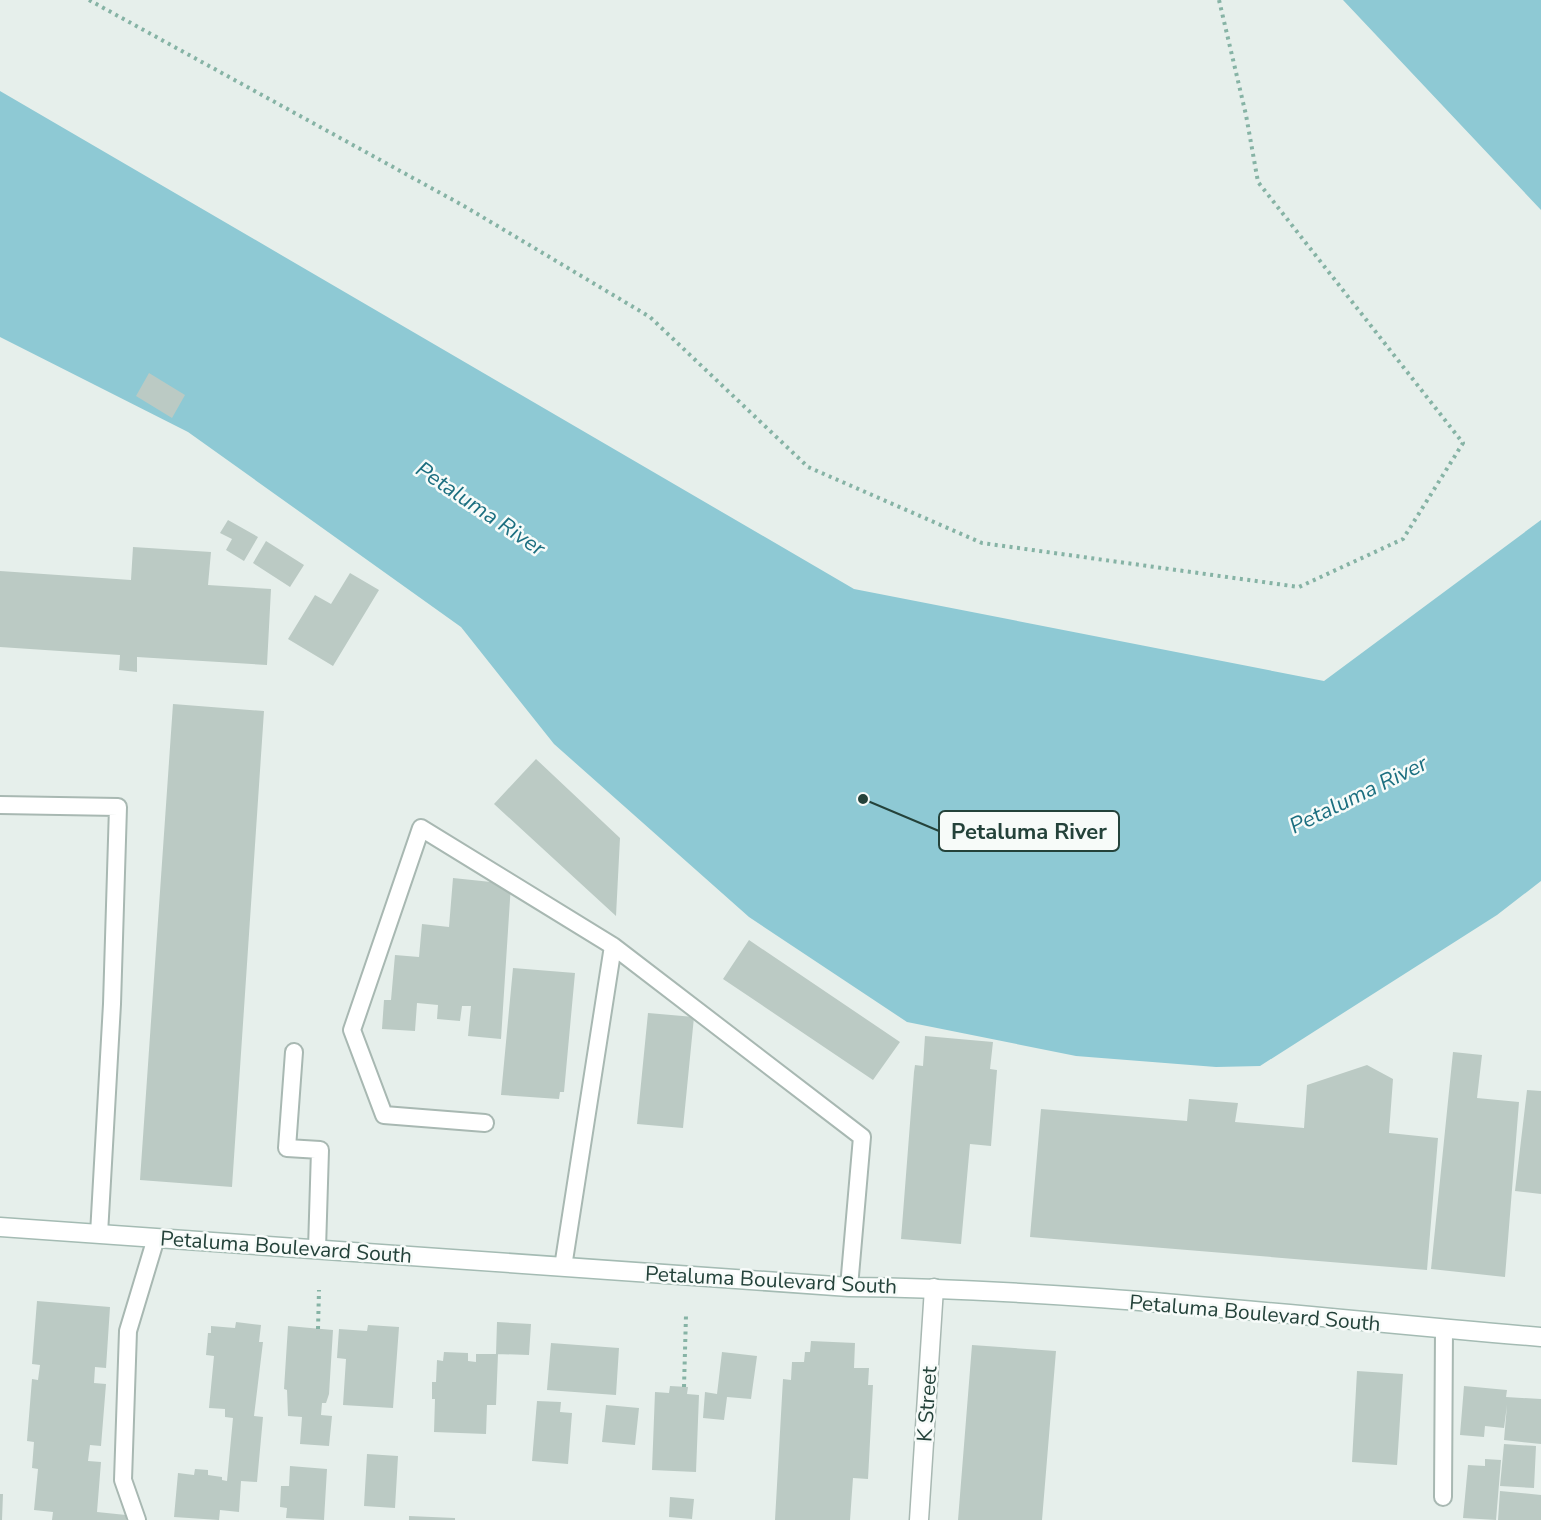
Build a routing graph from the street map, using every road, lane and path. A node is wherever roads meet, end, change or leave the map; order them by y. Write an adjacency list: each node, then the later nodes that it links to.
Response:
1 (89, 0): 2 (path)
2 (1220, 0)
3 (0, 805): 8 (lane)
4 (613, 946): 6 (lane); 11 (lane); 12 (lane)
5 (294, 1052): 10 (lane)
6 (485, 1123)
7 (0, 1227): 8 (main road, Petaluma Boulevard South)
8 (99, 1234): 9 (main road, Petaluma Boulevard South)
9 (156, 1238): 10 (main road, Petaluma Boulevard South); 21 (lane)
10 (316, 1249): 11 (main road, Petaluma Boulevard South)
11 (563, 1267): 12 (main road, Petaluma Boulevard South)
12 (849, 1287): 13 (main road, Petaluma Boulevard South)
13 (934, 1288): 17 (main road, Petaluma Boulevard South); 22 (main road, K Street)
14 (319, 1290): 16 (path)
15 (686, 1315): 19 (path)
16 (318, 1329)
17 (1444, 1329): 18 (main road, Petaluma Boulevard South); 20 (lane)
18 (1541, 1337)
19 (684, 1387)
20 (1443, 1497)
21 (137, 1520)
22 (919, 1520)

